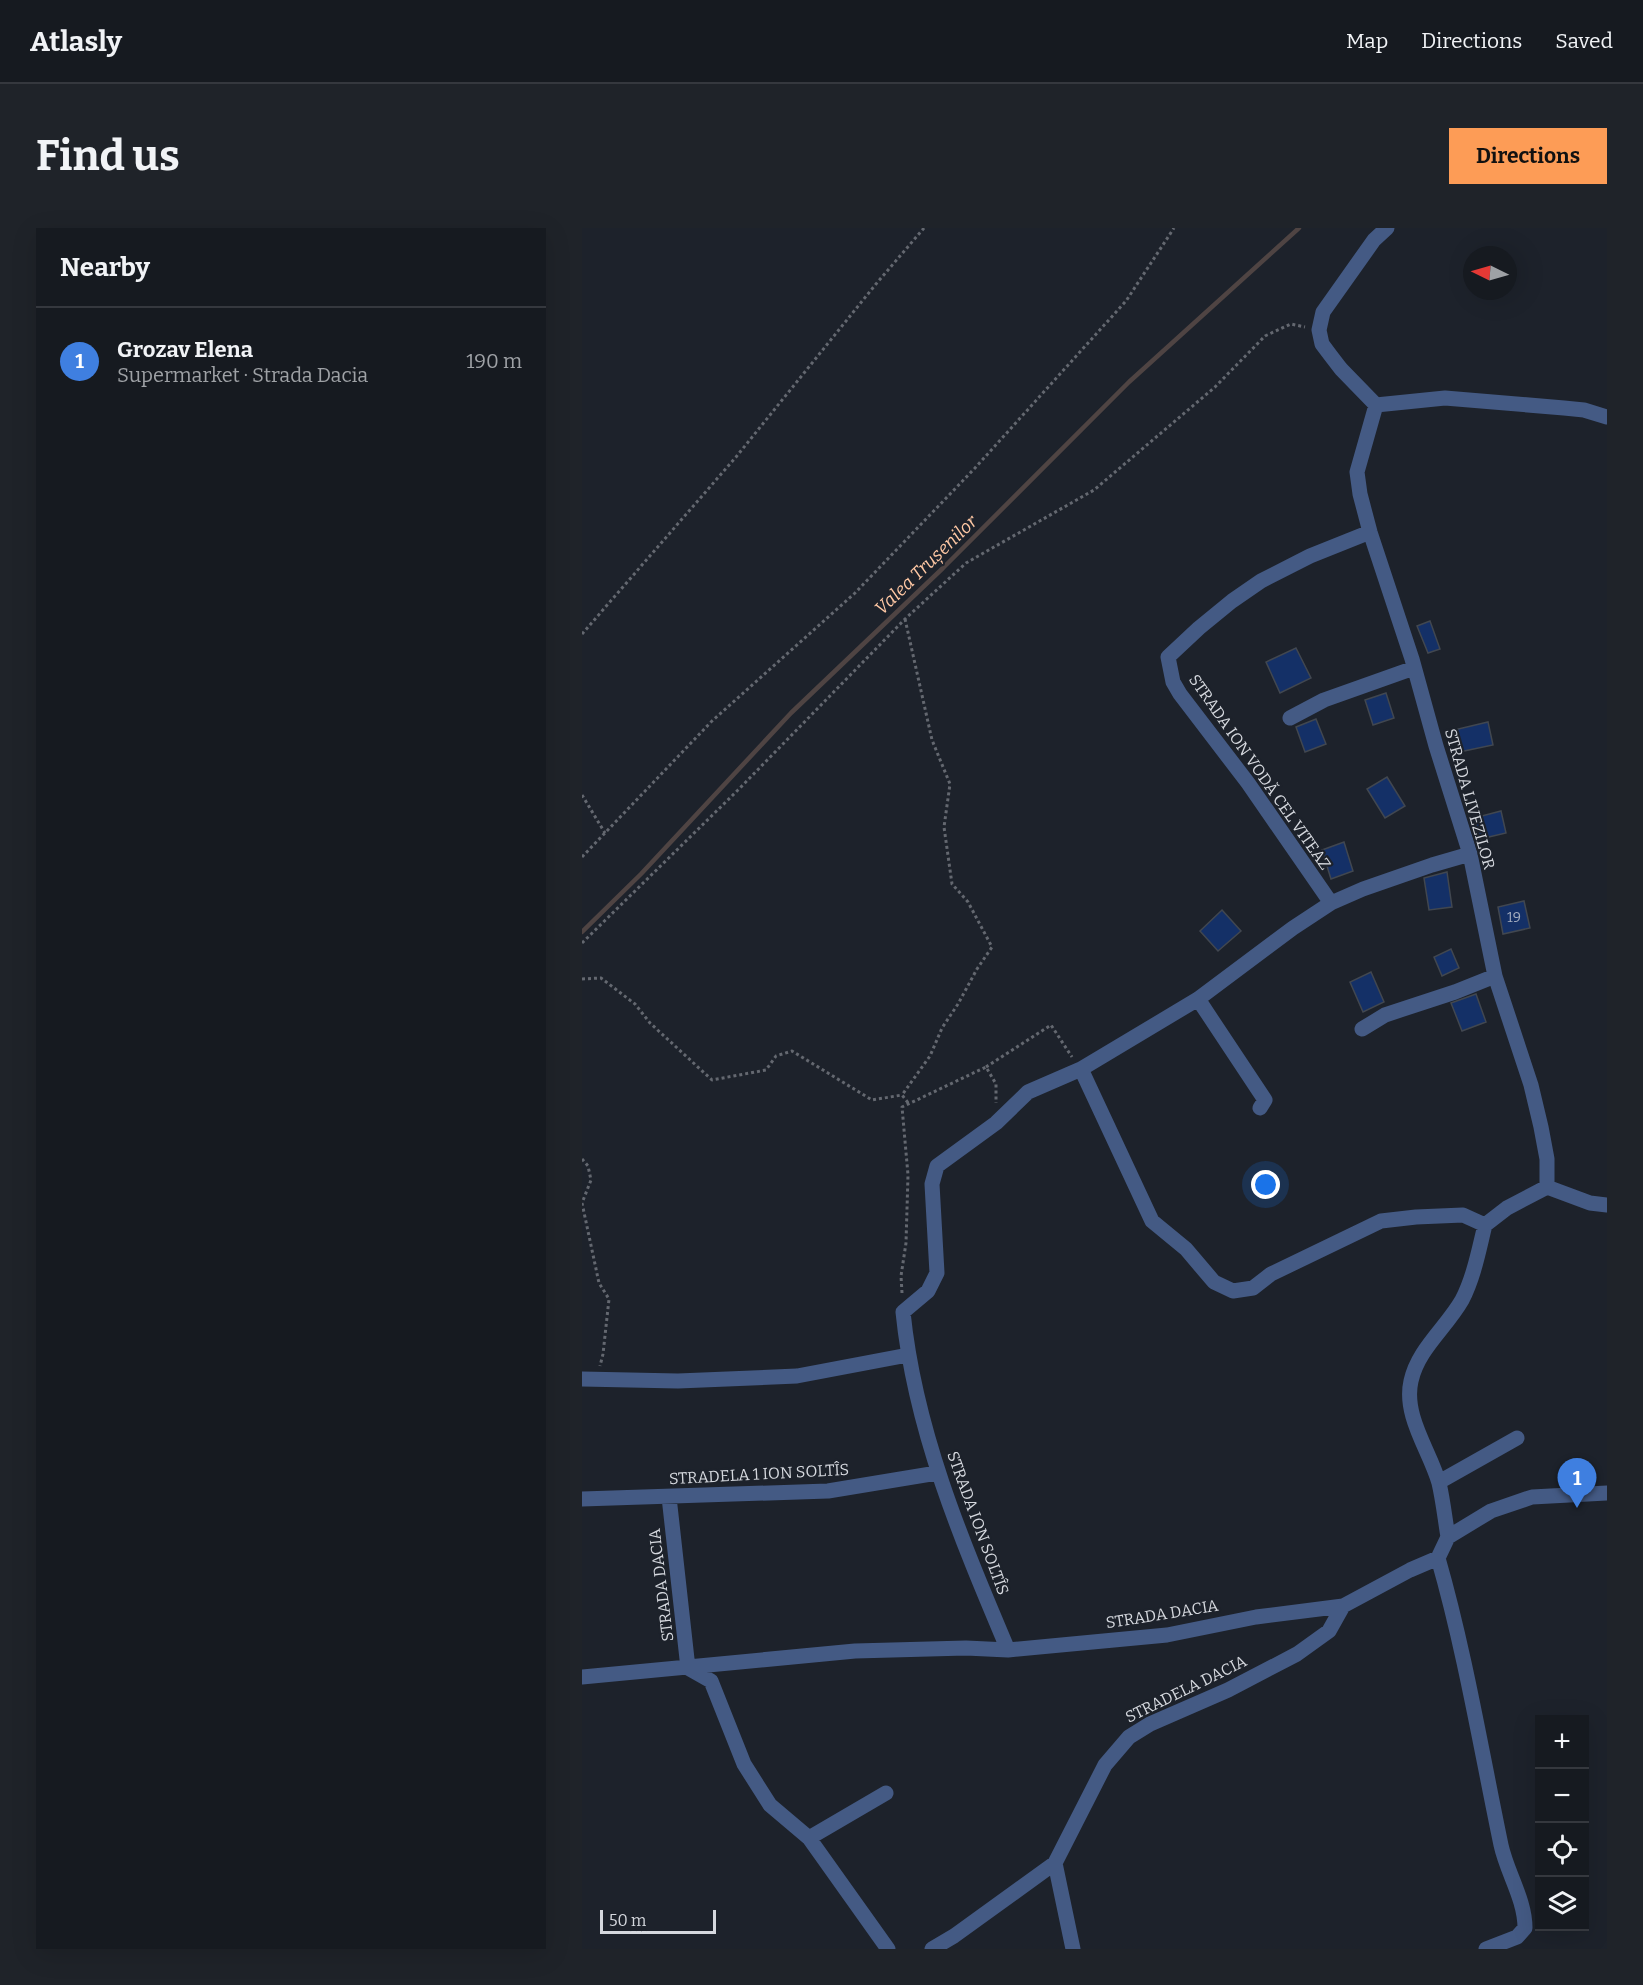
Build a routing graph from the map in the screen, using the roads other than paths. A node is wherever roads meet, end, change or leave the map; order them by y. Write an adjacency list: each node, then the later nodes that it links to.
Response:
1 (1387, 228): 2 (street)
2 (1376, 405): 3 (street); 4 (street, STRADA LIVEZILOR)
3 (1607, 417)
4 (1370, 532): 5 (street, STRADA LIVEZILOR); 8 (street, STRADA ION VODĂ CEL VITEAZ)
5 (1414, 668): 6 (street); 7 (street, STRADA LIVEZILOR)
6 (1290, 718)
7 (1470, 854): 8 (street); 9 (street, STRADA LIVEZILOR)
8 (1331, 903): 10 (street)
9 (1495, 976): 11 (street); 14 (street, STRADA LIVEZILOR)
10 (1198, 999): 12 (street); 13 (street)
11 (1362, 1029)
12 (1081, 1069): 16 (street); 17 (street, STRADA ION SOLTÎS)
13 (1260, 1108)
14 (1547, 1187): 15 (street); 16 (street)
15 (1607, 1205)
16 (1485, 1225): 21 (street)
17 (908, 1355): 18 (street); 20 (street, STRADA ION SOLTÎS)
18 (589, 1379)
19 (1517, 1438): 21 (street)
20 (937, 1473): 23 (street, STRADELA 1 ION SOLTÎS); 28 (street, STRADA ION SOLTÎS)
21 (1438, 1482): 25 (street)
22 (1607, 1492): 25 (street)
23 (669, 1497): 24 (street, STRADELA 1 ION SOLTÎS); 29 (street, STRADA DACIA)
24 (582, 1499)
25 (1448, 1537): 26 (street)
26 (1438, 1558): 27 (street, STRADA DACIA); 37 (street)
27 (1343, 1606): 28 (street, STRADA DACIA); 33 (street, STRADELA DACIA)
28 (1008, 1650): 29 (street, STRADA DACIA)
29 (688, 1668): 30 (street, STRADA DACIA); 32 (street)
30 (582, 1677)
31 (886, 1793): 32 (street)
32 (809, 1838): 34 (street)
33 (1055, 1863): 35 (street, STRADELA DACIA); 36 (street)
34 (888, 1949)
35 (932, 1949)
36 (1073, 1949)
37 (1486, 1949)

